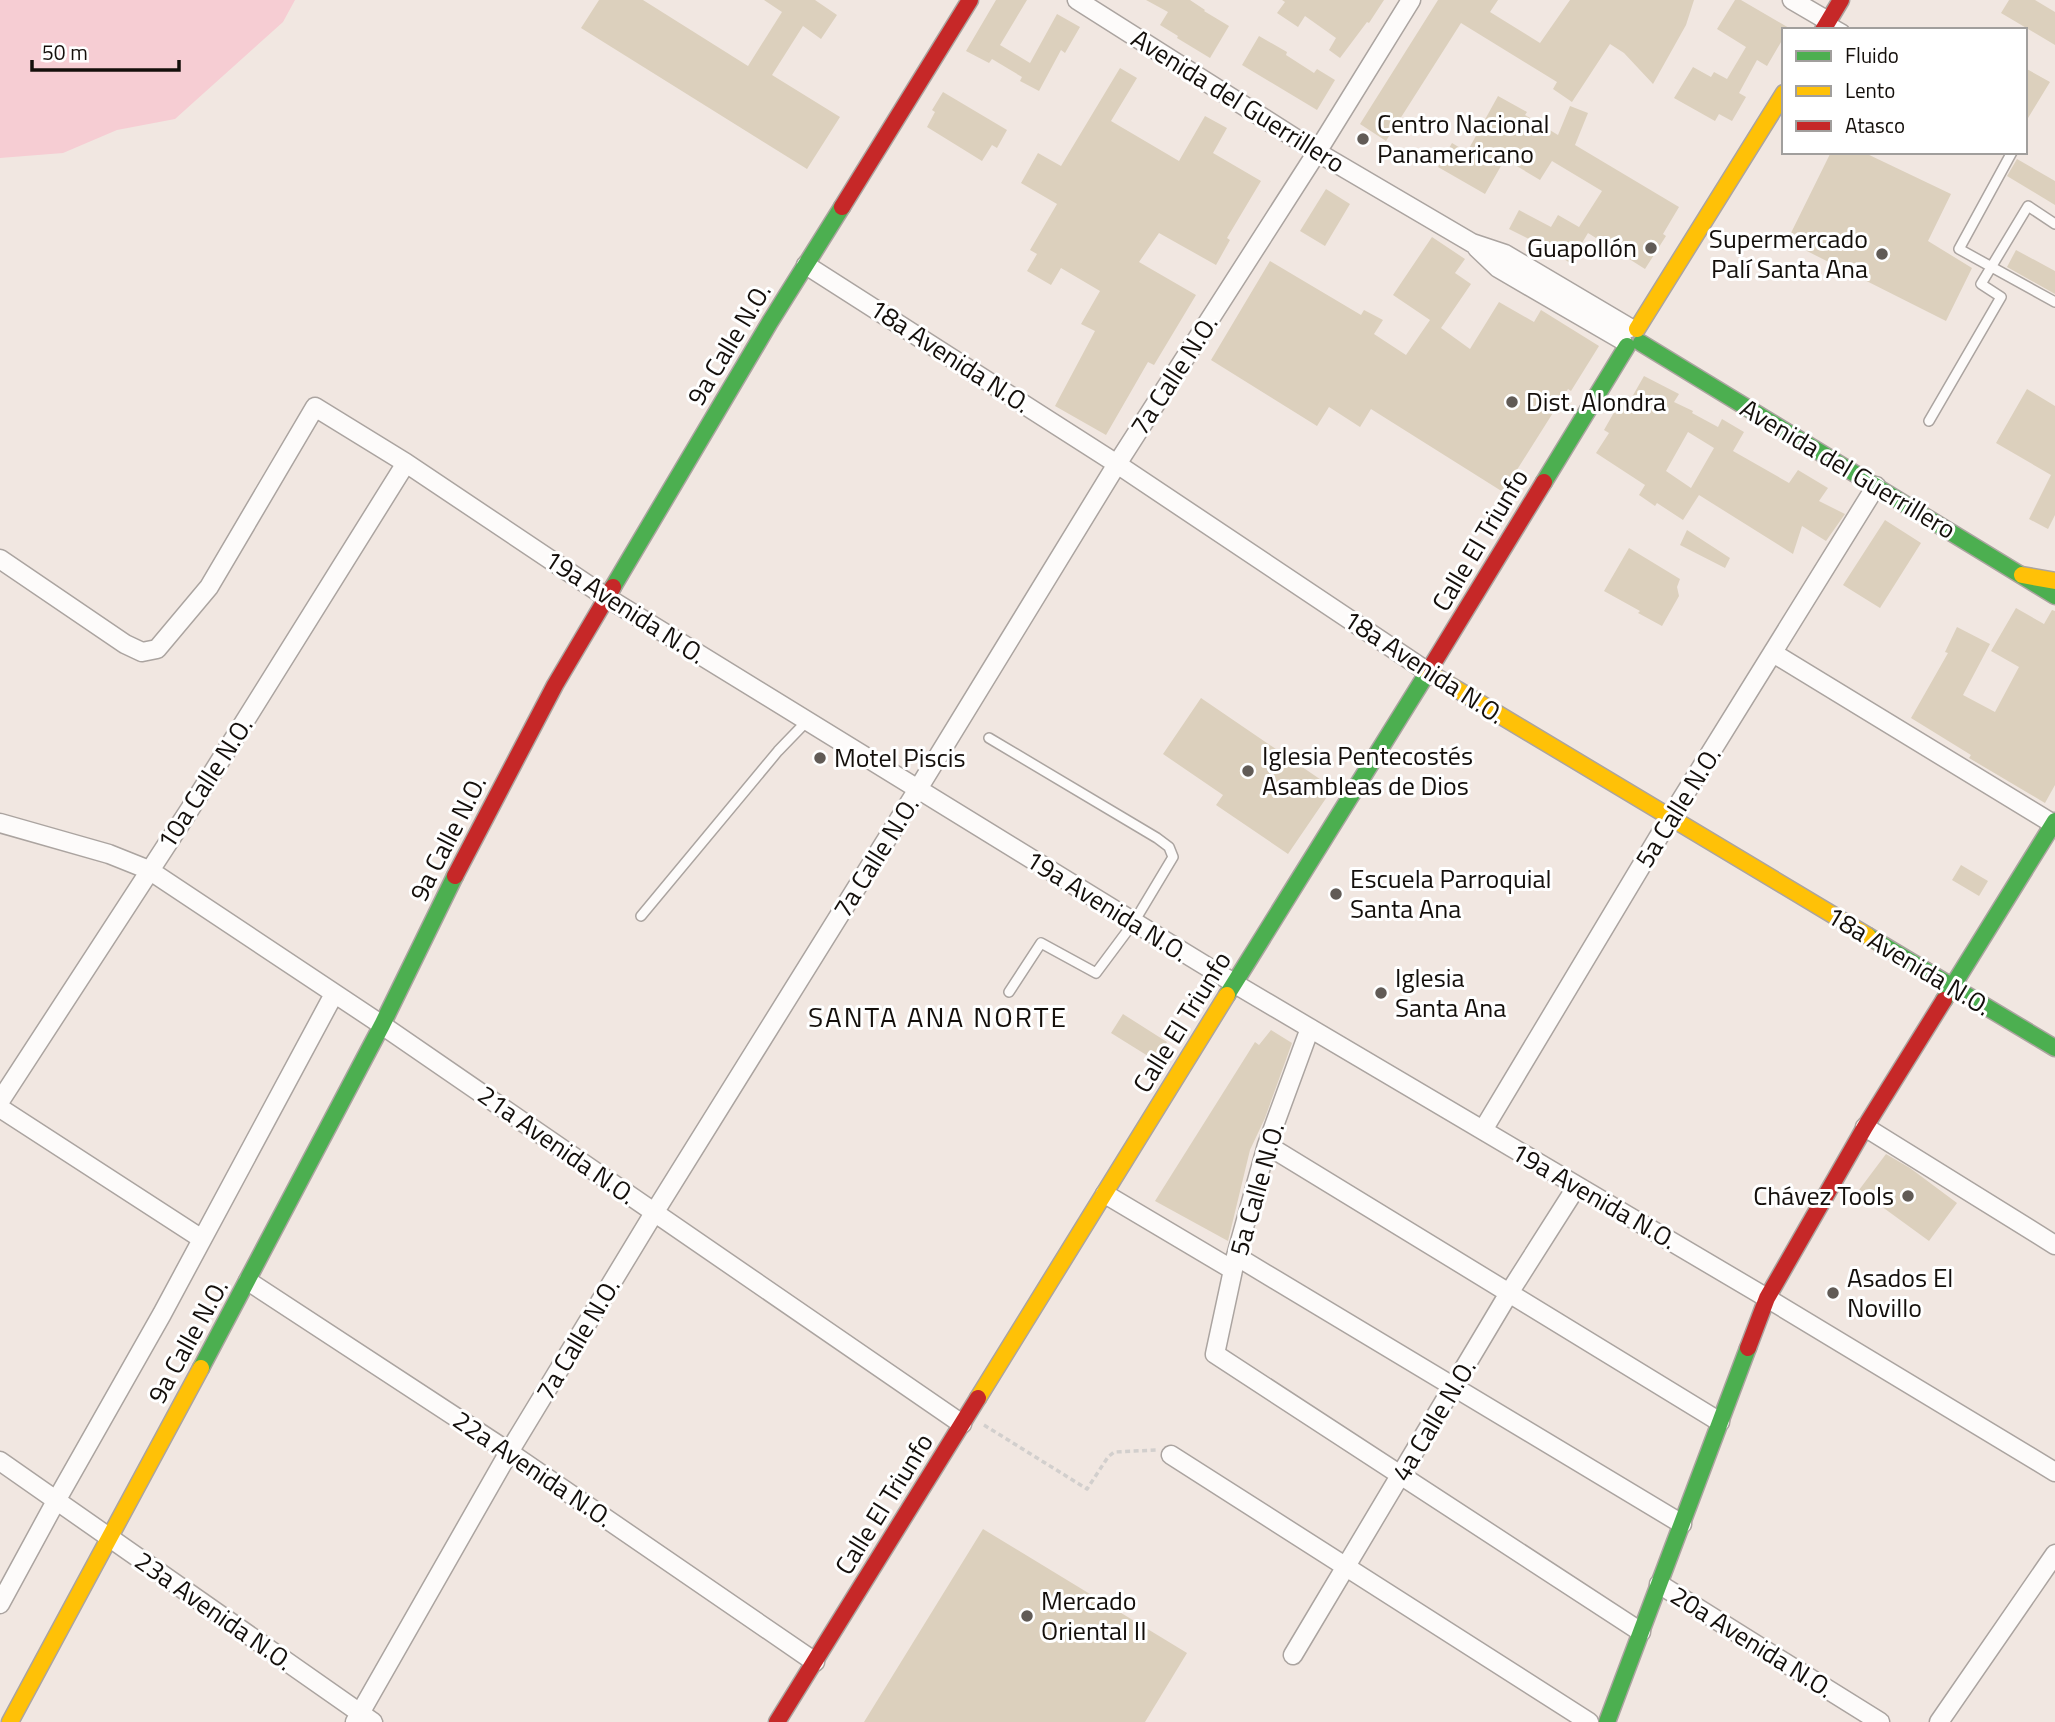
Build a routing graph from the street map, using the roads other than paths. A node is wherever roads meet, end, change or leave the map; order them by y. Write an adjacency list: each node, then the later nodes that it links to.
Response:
1 (970, 0): 11 (street, 9a Calle N.O.)
2 (1077, 0): 8 (street, Avenida del Guerrillero)
3 (1410, 0): 8 (street, 7a Calle N.O.)
4 (1792, 0): 6 (street)
5 (1841, 0): 6 (street)
6 (1832, 27)
7 (1782, 96): 14 (street, Calle El Triunfo)
8 (1317, 152): 14 (street, Avenida del Guerrillero); 17 (street, 7a Calle N.O.)
9 (2011, 154): 12 (lane)
10 (2055, 224): 12 (lane)
11 (807, 265): 17 (street, 18a Avenida N.O.); 23 (street, 9a Calle N.O.)
12 (1992, 267): 13 (lane); 15 (lane)
13 (2055, 302)
14 (1631, 337): 18 (street, Avenida del Guerrillero); 25 (street, Calle El Triunfo)
15 (1929, 421)
16 (406, 463): 19 (street, 19a Avenida N.O.); 23 (street, 19a Avenida N.O.); 32 (street, 10a Calle N.O.)
17 (1117, 464): 25 (street, 18a Avenida N.O.); 28 (street, 7a Calle N.O.)
18 (1876, 486): 20 (street, Avenida del Guerrillero); 24 (street, 5a Calle N.O.)
19 (0, 559)
20 (2022, 575): 21 (street); 22 (street, Avenida del Guerrillero)
21 (2055, 581)
22 (2055, 596)
23 (606, 597): 26 (street, 19a Avenida N.O.); 39 (street, 9a Calle N.O.)
24 (1773, 653): 29 (street, 5a Calle N.O.); 31 (street)
25 (1428, 672): 29 (street, 18a Avenida N.O.); 35 (street, Calle El Triunfo)
26 (807, 721): 28 (street, 19a Avenida N.O.); 33 (lane)
27 (989, 738): 34 (lane)
28 (918, 789): 34 (street, 19a Avenida N.O.); 49 (street, 7a Calle N.O.)
29 (1670, 818): 36 (street, 18a Avenida N.O.); 45 (street, 5a Calle N.O.)
30 (0, 823): 32 (street, 21a Avenida N.O.)
31 (2054, 824): 36 (street)
32 (149, 870): 38 (street, 21a Avenida N.O.); 42 (street, 10a Calle N.O.)
33 (641, 916)
34 (1133, 922): 35 (street, 19a Avenida N.O.); 37 (lane)
35 (1234, 984): 40 (street, 19a Avenida N.O.); 48 (street, Calle El Triunfo)
36 (1951, 987): 41 (street, 18a Avenida N.O.); 44 (street)
37 (1009, 992)
38 (334, 994): 39 (street, 21a Avenida N.O.); 50 (street)
39 (382, 1025): 49 (street, 21a Avenida N.O.); 53 (street, 9a Calle N.O.)
40 (1310, 1028): 45 (street, 19a Avenida N.O.); 46 (street, 5a Calle N.O.)
41 (2055, 1048)
42 (0, 1101)
43 (0, 1108): 50 (street)
44 (1865, 1126): 51 (street); 55 (street)
45 (1483, 1130): 47 (street, 19a Avenida N.O.)
46 (1267, 1145): 52 (street, 5a Calle N.O.); 54 (street)
47 (1577, 1186): 54 (street, 4a Calle N.O.); 55 (street, 19a Avenida N.O.)
48 (1105, 1194): 52 (street); 57 (street, Calle El Triunfo)
49 (654, 1213): 57 (street, 21a Avenida N.O.); 59 (street, 7a Calle N.O.)
50 (202, 1239): 64 (street)
51 (2055, 1245)
52 (1235, 1263): 56 (street); 63 (street, 5a Calle N.O.)
53 (248, 1281): 59 (street, 22a Avenida N.O.); 66 (street, 9a Calle N.O.)
54 (1509, 1293): 56 (street, 4a Calle N.O.); 58 (street)
55 (1767, 1298): 58 (street); 62 (street, 19a Avenida N.O.)
56 (1453, 1387): 63 (street, 4a Calle N.O.); 65 (street)
57 (965, 1420): 73 (street, Calle El Triunfo)
58 (1720, 1422): 65 (street)
59 (509, 1451): 73 (street, 22a Avenida N.O.); 74 (street, 7a Calle N.O.)
60 (1171, 1455): 68 (street)
61 (0, 1461): 64 (street, 23a Avenida N.O.)
62 (2055, 1472)
63 (1400, 1476): 68 (street, 4a Calle N.O.); 71 (street)
64 (56, 1501): 66 (street, 23a Avenida N.O.); 70 (street)
65 (1682, 1524): 69 (street)
66 (108, 1538): 74 (street, 23a Avenida N.O.); 75 (street, 9a Calle N.O.)
67 (2055, 1554): 80 (street)
68 (1346, 1567): 72 (street, 4a Calle N.O.); 77 (street)
69 (1659, 1584): 71 (street); 79 (street, 20a Avenida N.O.)
70 (0, 1604)
71 (1641, 1632): 78 (street)
72 (1293, 1655)
73 (815, 1661): 76 (street, Calle El Triunfo)
74 (363, 1719)
75 (10, 1722)
76 (777, 1722)
77 (1589, 1722)
78 (1607, 1722)
79 (1880, 1722)
80 (1939, 1722)

